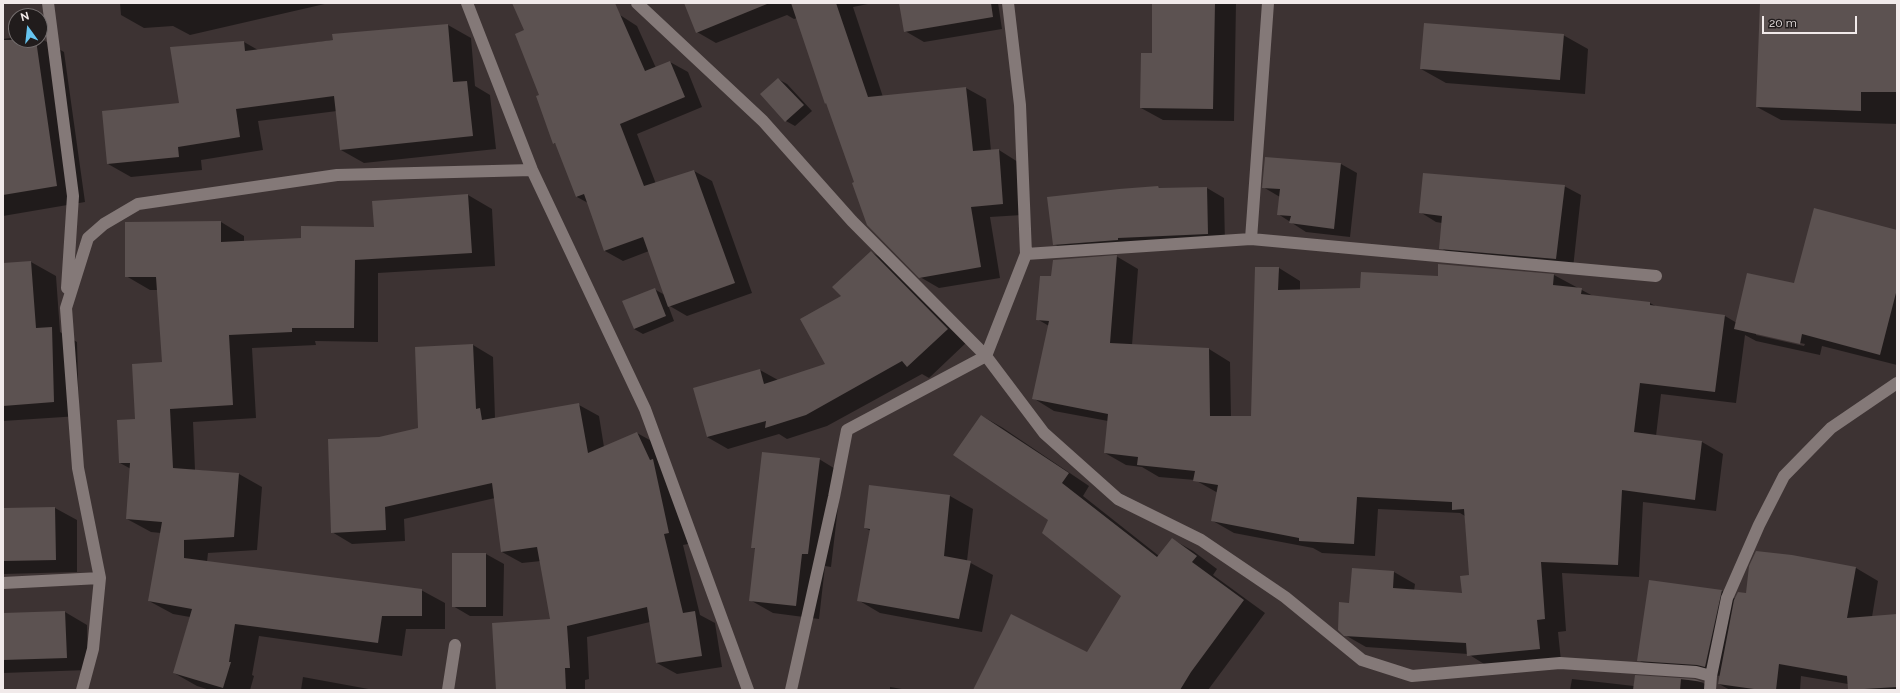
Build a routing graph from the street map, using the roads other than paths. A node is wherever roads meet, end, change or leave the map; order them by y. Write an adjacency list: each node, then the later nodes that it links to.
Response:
1 (48, 3): 10 (street)
2 (467, 3): 6 (street)
3 (637, 3): 11 (street)
4 (1008, 3): 8 (street)
5 (1268, 3): 7 (street)
6 (532, 170): 10 (street); 19 (street)
7 (1251, 239): 8 (street); 9 (street)
8 (1026, 254): 11 (street)
9 (1656, 276)
10 (66, 308): 13 (street)
11 (986, 356): 16 (street); 20 (street)
12 (1897, 383): 16 (street)
13 (100, 578): 14 (street); 17 (street)
14 (3, 583)
15 (455, 646): 18 (street)
16 (1711, 676): 21 (street)
17 (82, 690)
18 (448, 690)
19 (748, 690)
20 (791, 690)
21 (1710, 690)

